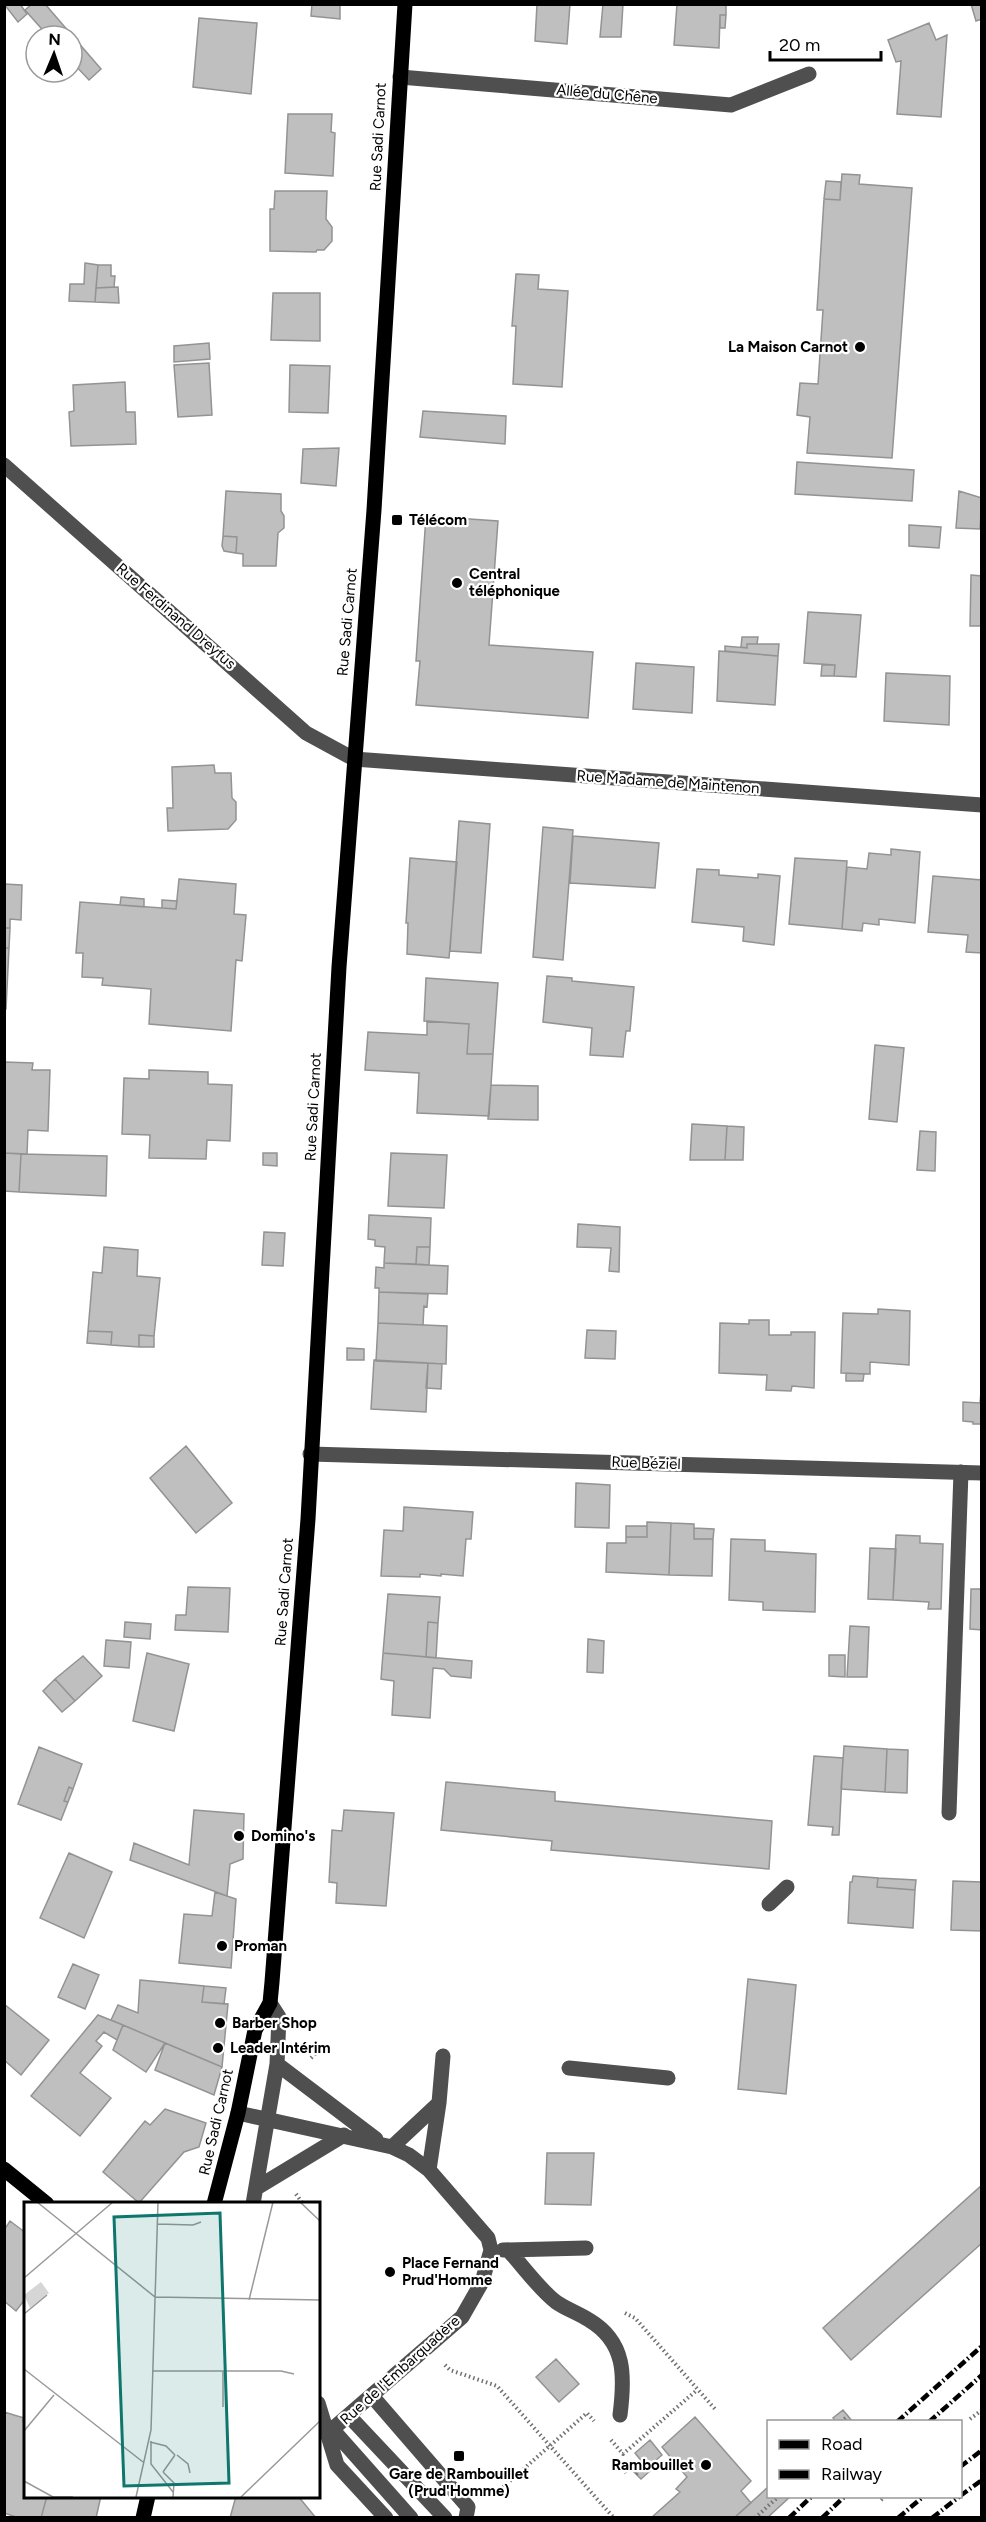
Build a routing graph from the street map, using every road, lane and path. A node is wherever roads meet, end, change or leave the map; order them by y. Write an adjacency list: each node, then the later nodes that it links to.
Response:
1 (405, 4): 3 (main road, Rue Sadi Carnot)
2 (809, 74): 3 (street, Allée du Chêne)
3 (400, 77): 5 (main road, Rue Sadi Carnot)
4 (4, 465): 5 (street, Rue Ferdinand Dreyfus)
5 (354, 759): 6 (street, Rue Madame de Maintenon); 7 (main road, Rue Sadi Carnot)
6 (981, 804)
7 (310, 1454): 8 (street, Rue Béziel); 13 (main road, Rue Sadi Carnot)
8 (961, 1472): 9 (street, Rue Béziel); 10 (street)
9 (981, 1473)
10 (949, 1813)
11 (787, 1887): 12 (street)
12 (769, 1904)
13 (270, 2003): 17 (street); 21 (main road, Rue Sadi Carnot)
14 (324, 2045): 16 (path)
15 (443, 2056): 20 (street)
16 (306, 2062)
17 (277, 2064): 22 (street); 24 (street)
18 (569, 2068): 19 (street)
19 (668, 2078)
20 (439, 2103): 24 (street); 26 (street)
21 (238, 2113): 22 (street); 29 (main road, Rue Sadi Carnot)
22 (269, 2119): 23 (street); 27 (street)
23 (344, 2135): 24 (street); 27 (street)
24 (386, 2145): 26 (street)
25 (4, 2169): 28 (main road)
26 (429, 2170): 32 (street)
27 (258, 2187): 30 (street)
28 (45, 2202)
29 (215, 2202)
30 (254, 2202)
31 (586, 2248): 33 (street)
32 (491, 2250): 33 (street); 36 (street, Rue de l'Embarquadère)
33 (508, 2250): 39 (street)
34 (439, 2357): 47 (path)
35 (698, 2390): 46 (path)
36 (372, 2396): 40 (street, Rue de l'Embarquadère); 57 (street)
37 (320, 2408): 45 (street)
38 (981, 2409): 42 (path)
39 (620, 2415)
40 (349, 2416): 45 (street, Rue de l'Embarquadère); 56 (street)
41 (848, 2416): 43 (path)
42 (970, 2419)
43 (842, 2420)
44 (602, 2429): 47 (path)
45 (330, 2432): 54 (street); 55 (street)
46 (609, 2437)
47 (549, 2446): 52 (path); 58 (path)
48 (641, 2469): 49 (path)
49 (636, 2474)
50 (147, 2498): 53 (main road)
51 (777, 2498): 59 (path)
52 (487, 2502)
53 (142, 2517)
54 (386, 2517)
55 (411, 2517)
56 (445, 2517)
57 (466, 2517)
58 (612, 2517)
59 (755, 2517)

